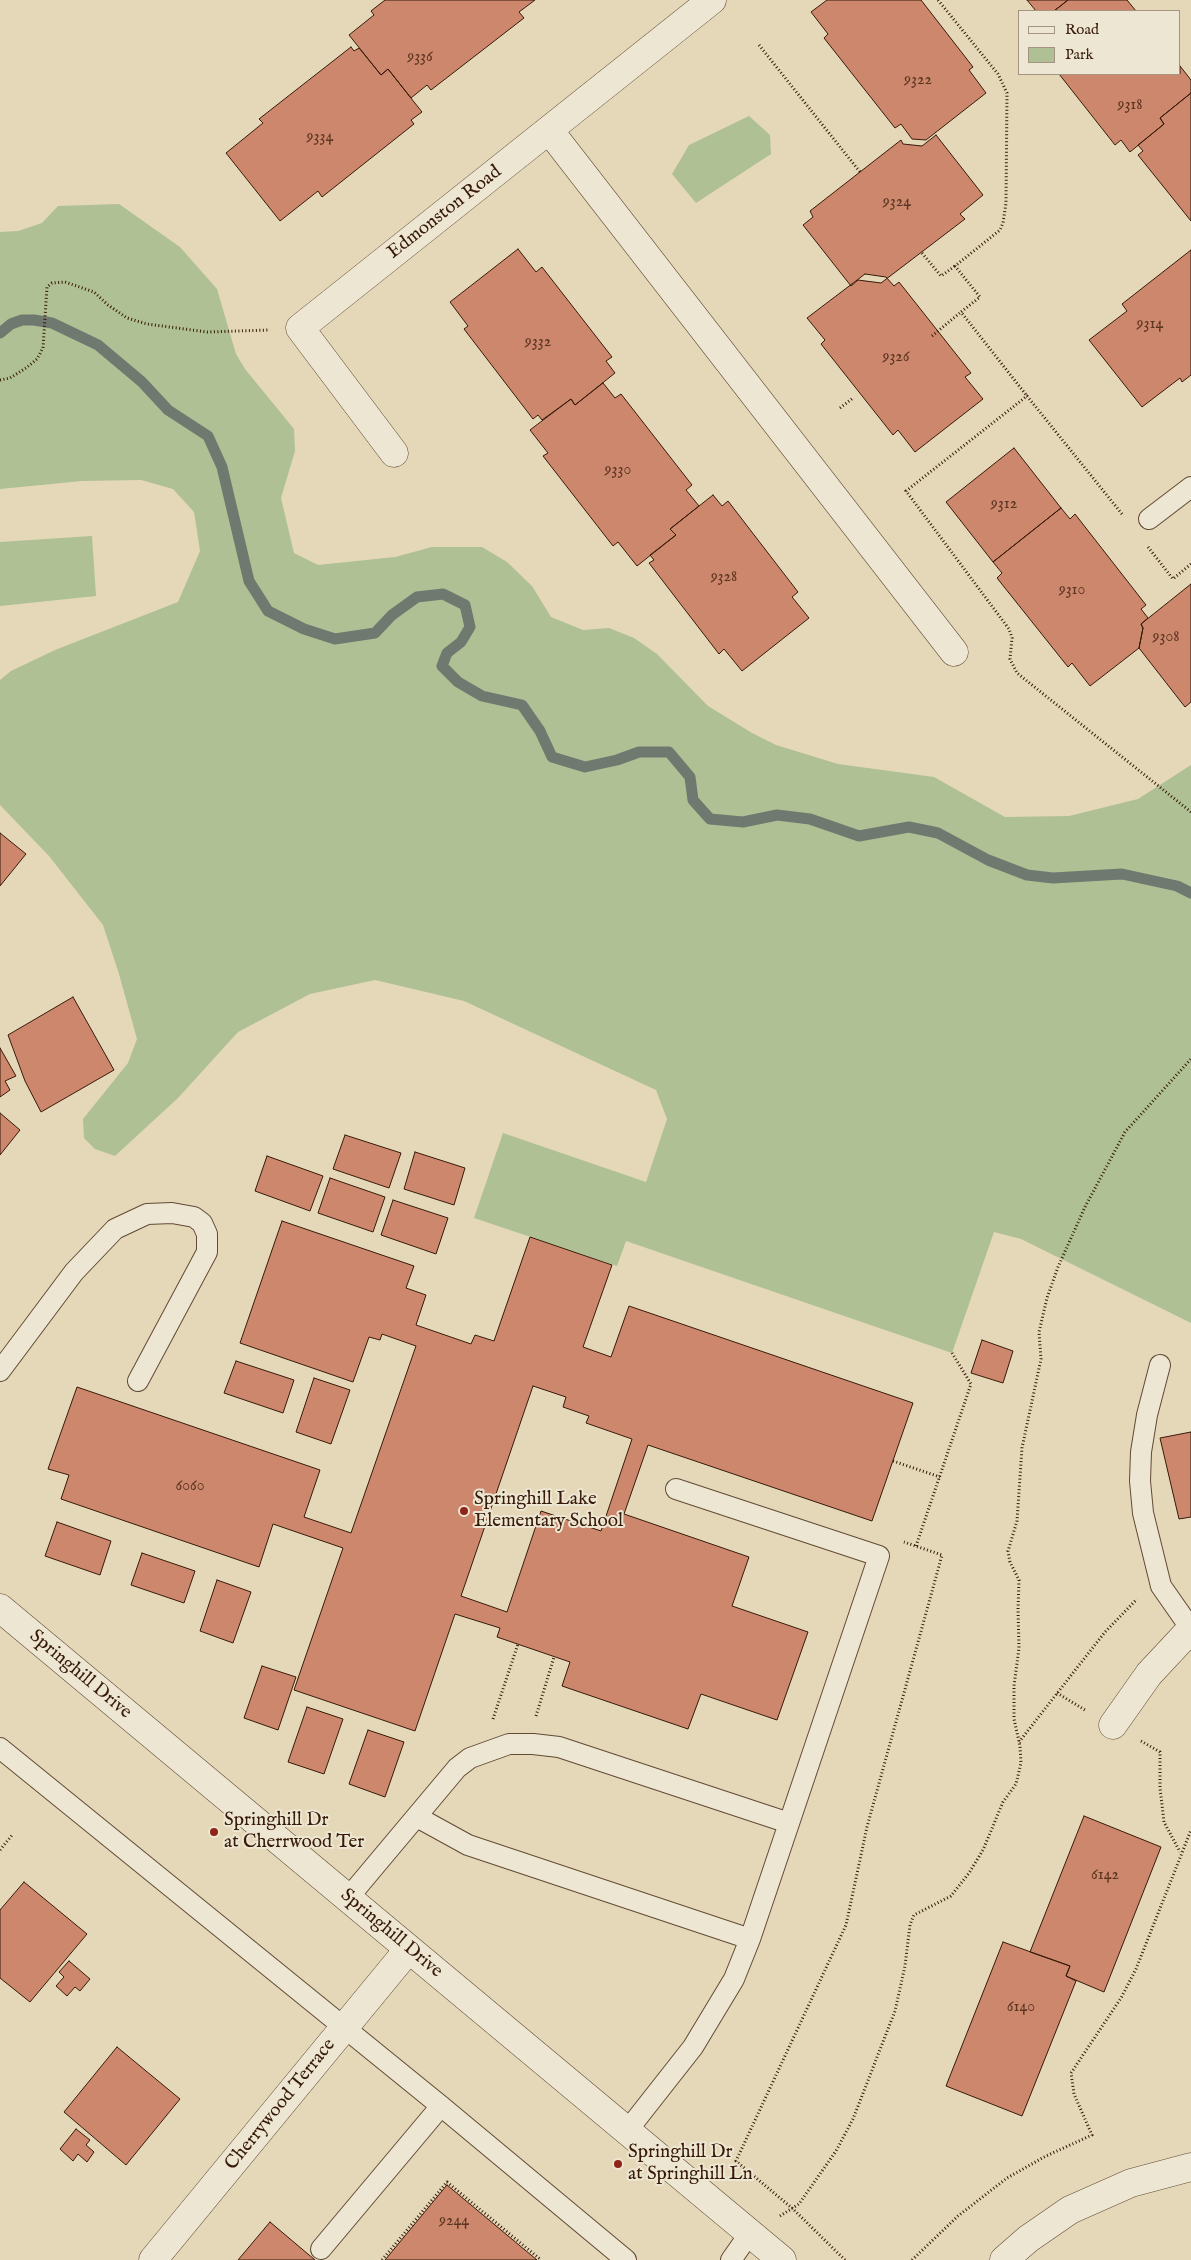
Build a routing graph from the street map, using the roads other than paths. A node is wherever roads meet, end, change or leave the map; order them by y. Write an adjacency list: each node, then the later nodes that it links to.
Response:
1 (712, 0): 2 (street, Edmonston Road)
2 (549, 130): 3 (street, Edmonston Road); 6 (street)
3 (394, 453)
4 (1191, 487): 5 (lane)
5 (1142, 525)
6 (954, 652)
7 (1160, 1365): 12 (lane)
8 (0, 1371): 9 (lane)
9 (138, 1382)
10 (676, 1489): 16 (lane)
11 (0, 1608): 17 (street, Springhill Drive)
12 (1191, 1629): 13 (street)
13 (1113, 1725)
14 (0, 1748): 20 (lane)
15 (417, 1817): 16 (lane); 17 (lane); 18 (lane)
16 (788, 1823): 18 (lane)
17 (348, 1898): 19 (street, Springhill Drive)
18 (750, 1939): 22 (lane)
19 (408, 1950): 20 (street, Cherrywood Terrace); 22 (street, Springhill Drive)
20 (343, 2028): 21 (lane); 26 (street, Cherrywood Terrace)
21 (441, 2106): 25 (lane); 27 (lane)
22 (627, 2131): 24 (street, Springhill Drive)
23 (1191, 2167): 30 (street)
24 (750, 2233): 28 (lane); 29 (street, Springhill Drive)
25 (321, 2249)
26 (153, 2260)
27 (626, 2260)
28 (731, 2260)
29 (782, 2260)
30 (1004, 2260)

